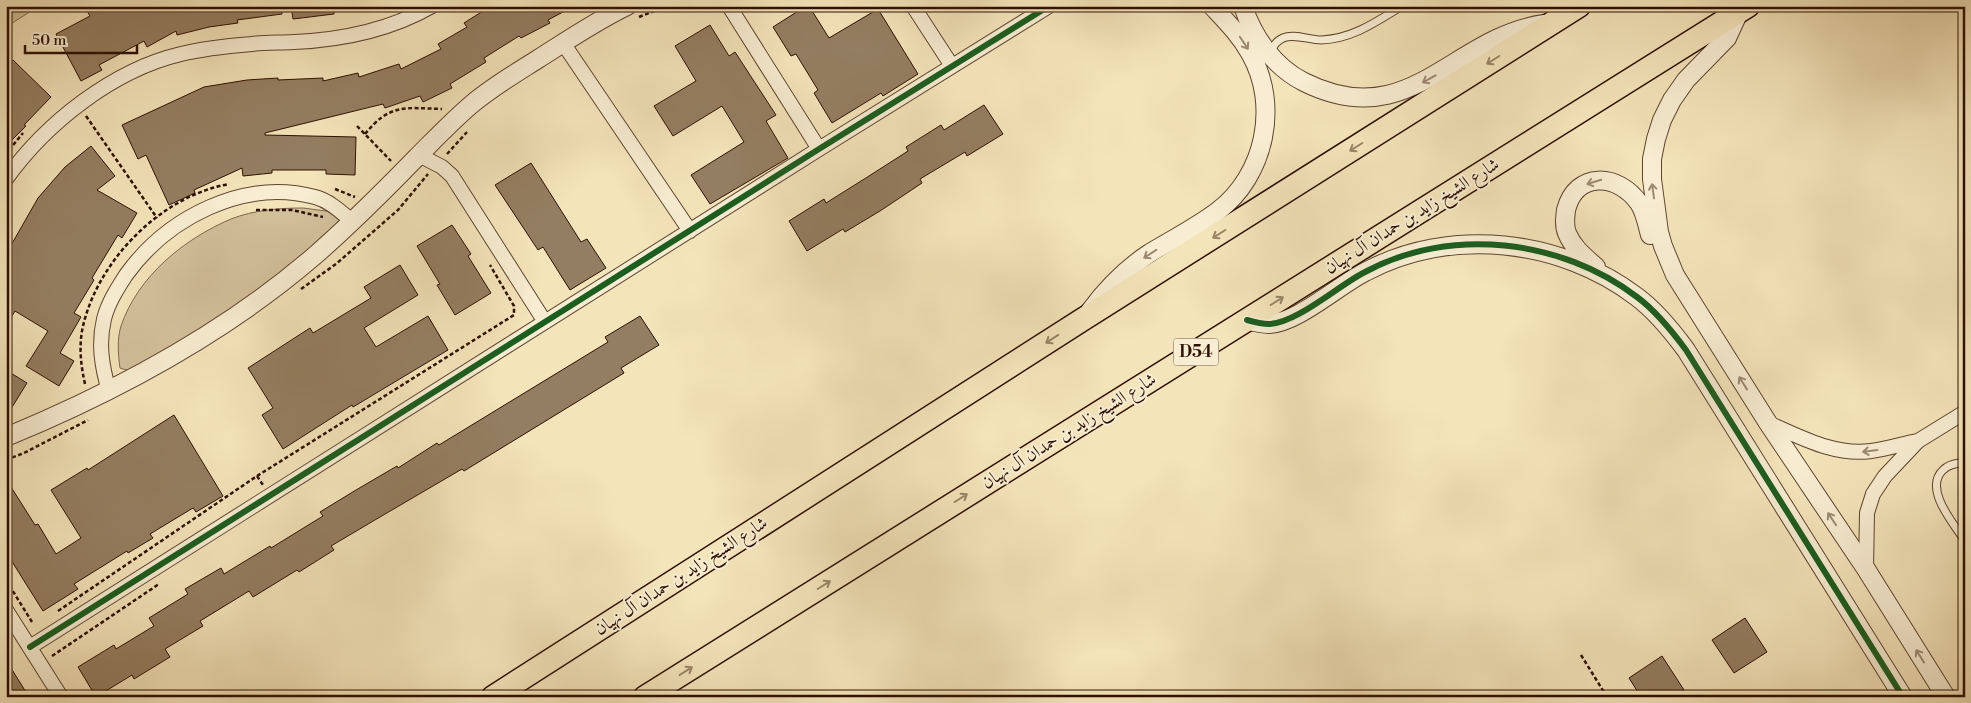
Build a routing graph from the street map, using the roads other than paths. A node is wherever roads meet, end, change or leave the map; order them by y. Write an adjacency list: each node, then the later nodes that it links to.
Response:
1 (432, 6): 17 (street)
2 (729, 6): 15 (street)
3 (913, 6): 14 (street)
4 (1050, 6): 14 (street)
5 (1212, 6): 22 (street, one-way to 22)
6 (1243, 6): 13 (street)
7 (1402, 6): 13 (lane)
8 (1579, 6): 11 (main road, شارع الشيخ زايد بن حمدان آل نهيان)
9 (1744, 9): 20 (street, one-way to 9); 23 (main road, شارع الشيخ زايد بن حمدان آل نهيان / D54, one-way to 9)
10 (629, 13): 12 (street)
11 (1552, 23): 13 (street, one-way to 13); 22 (main road, شارع الشيخ زايد بن حمدان آل نهيان, one-way to 22)
12 (563, 43): 16 (street); 19 (street)
13 (1270, 55)
14 (952, 66): 15 (street)
15 (819, 149): 19 (street)
16 (419, 155): 18 (street); 24 (street)
17 (6, 179)
18 (347, 217): 25 (street); 25 (street)
19 (690, 231): 24 (street)
20 (1668, 259): 21 (street, one-way to 21); 27 (street, one-way to 20)
21 (1608, 277): 23 (street); 38 (street)
22 (1085, 318): 36 (main road, شارع الشيخ زايد بن حمدان آل نهيان, one-way to 36)
23 (1247, 320): 37 (main road, شارع الشيخ زايد بن حمدان آل نهيان / D54, one-way to 23)
24 (545, 322): 34 (street)
25 (107, 383): 28 (street)
26 (1965, 412): 29 (street)
27 (1768, 423): 29 (street, one-way to 27); 32 (street, one-way to 27)
28 (6, 437)
29 (1918, 441): 32 (street)
30 (1965, 463): 31 (lane)
31 (1965, 541)
32 (1866, 570): 39 (street, one-way to 32)
33 (6, 610): 34 (street)
34 (30, 647): 35 (street)
35 (61, 697)
36 (493, 697)
37 (645, 697)
38 (1903, 697)
39 (1946, 697)

